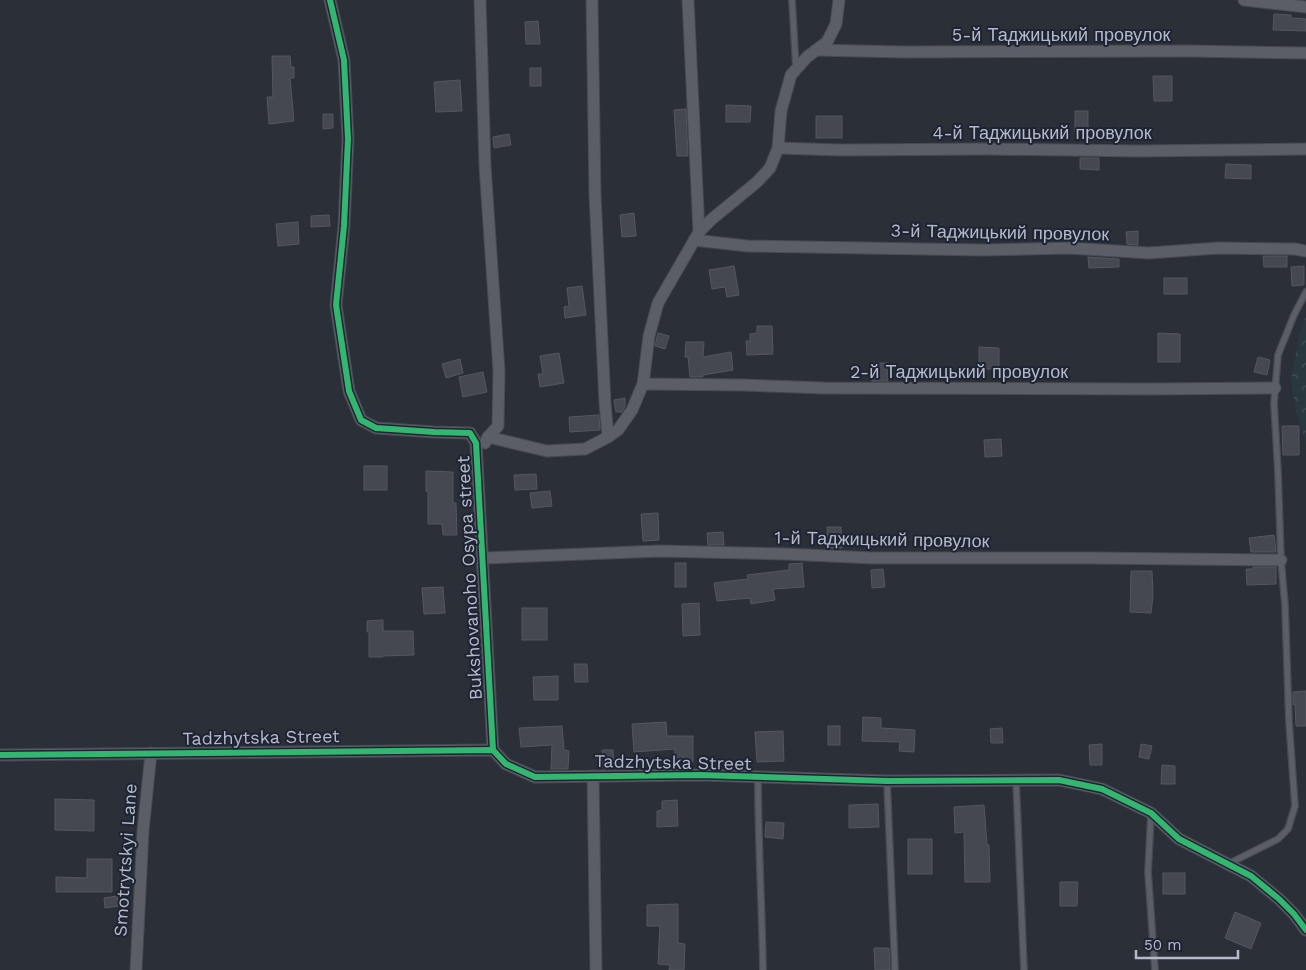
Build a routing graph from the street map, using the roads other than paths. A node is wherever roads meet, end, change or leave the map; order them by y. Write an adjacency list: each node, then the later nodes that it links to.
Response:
1 (330, 0): 21 (street, Bukshovanoho Osypa street)
2 (480, 0): 19 (street)
3 (592, 0): 20 (street)
4 (688, 0): 14 (street)
5 (792, 0): 11 (lane)
6 (840, 0): 9 (street)
7 (1244, 0): 8 (street)
8 (1306, 7)
9 (816, 50): 10 (street, 5-й Таджицький провулок); 11 (street)
10 (1306, 53)
11 (796, 70): 12 (street)
12 (778, 148): 13 (street, 4-й Таджицький провулок); 14 (street)
13 (1306, 149)
14 (696, 236): 15 (street, 3-й Таджицький провулок); 17 (street)
15 (1306, 251)
16 (1306, 292): 18 (lane)
17 (643, 384): 18 (street, 2-й Таджицький провулок); 20 (street)
18 (1275, 388): 23 (lane)
19 (488, 437): 20 (street); 21 (street)
20 (608, 437)
21 (478, 458): 22 (street, Bukshovanoho Osypa street)
22 (482, 558): 23 (street, 1-й Таджицький провулок); 24 (street, Bukshovanoho Osypa street)
23 (1281, 560): 32 (lane)
24 (493, 750): 25 (street, Tadzhytska Street); 27 (street, Tadzhytska Street)
25 (151, 753): 26 (street, Tadzhytska Street); 34 (street, Smotrytskyi Lane)
26 (0, 755)
27 (593, 776): 28 (street, Tadzhytska Street); 35 (street)
28 (758, 778): 30 (street, Tadzhytska Street); 36 (lane)
29 (1016, 780): 30 (street, Tadzhytska Street); 31 (street, Tadzhytska Street); 38 (lane)
30 (887, 781): 37 (lane)
31 (1151, 812): 32 (street, Tadzhytska Street); 39 (lane)
32 (1228, 864): 33 (street, Tadzhytska Street)
33 (1306, 930)
34 (136, 970)
35 (596, 970)
36 (763, 970)
37 (895, 970)
38 (1024, 970)
39 (1155, 970)

